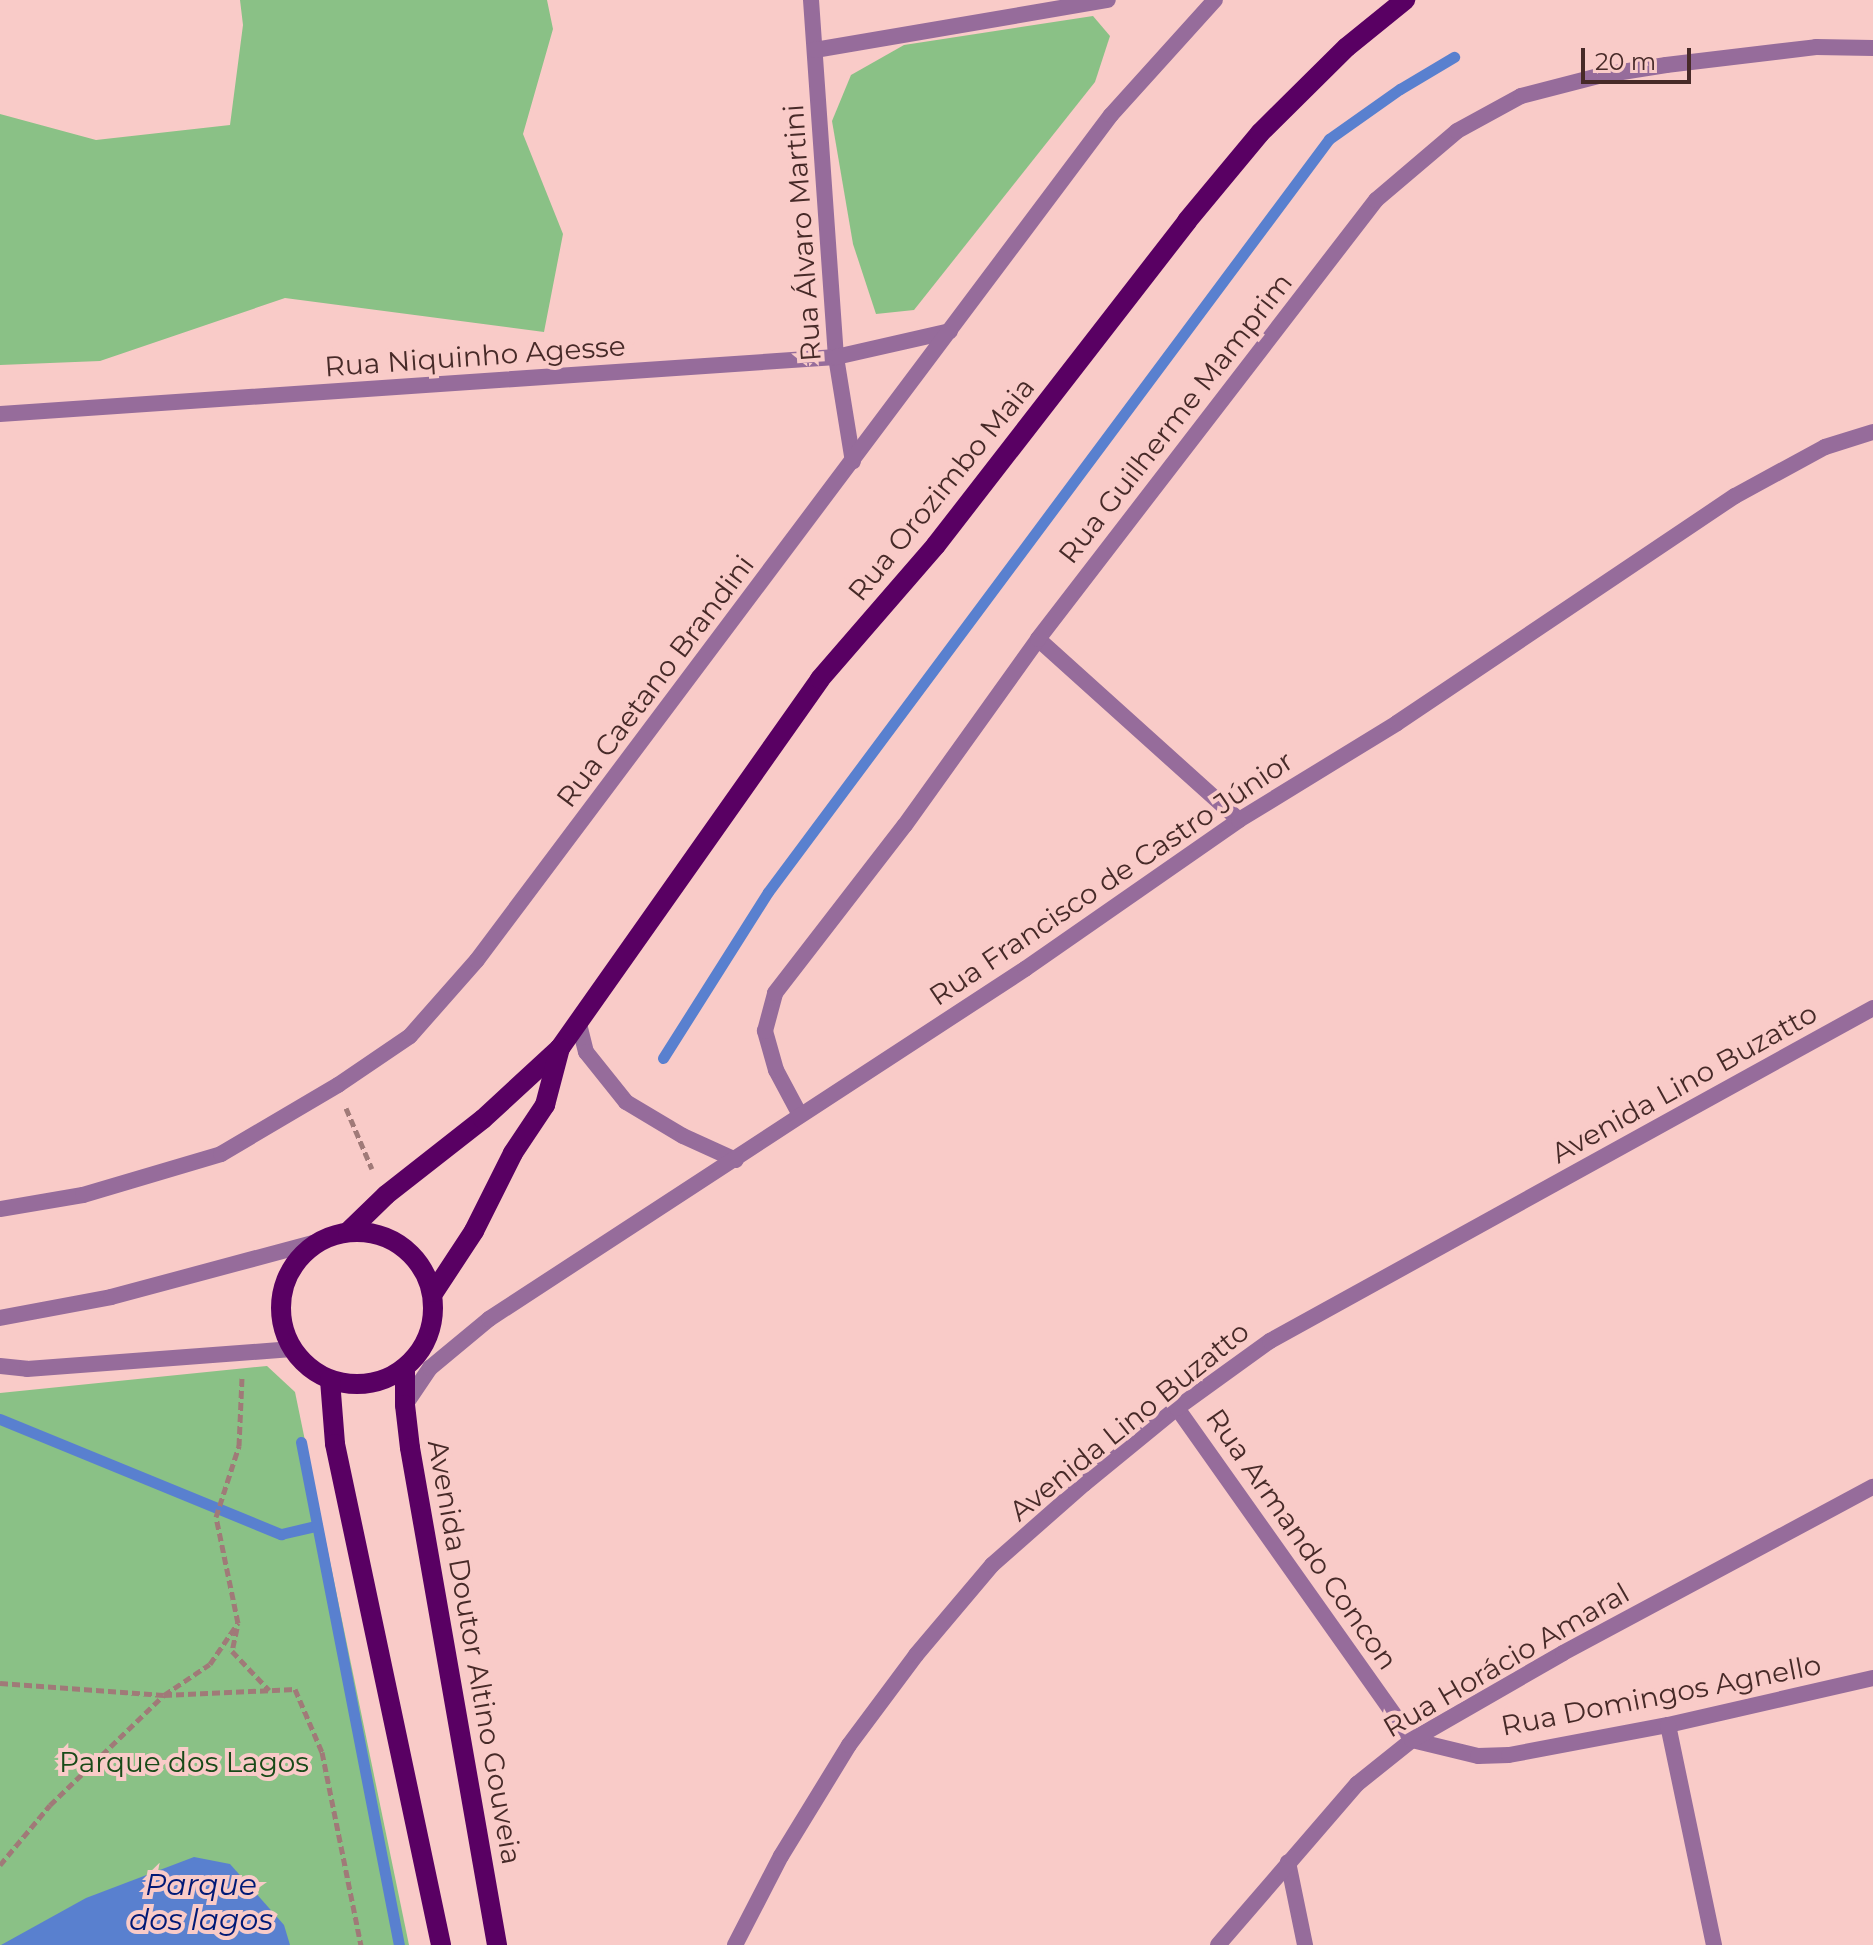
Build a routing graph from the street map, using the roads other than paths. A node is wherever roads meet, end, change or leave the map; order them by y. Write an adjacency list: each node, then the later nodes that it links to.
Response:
1 (811, 0): 6 (street, Rua Álvaro Martini)
2 (1108, 0): 6 (street)
3 (1215, 0): 7 (street, Rua Caetano Brandini)
4 (1405, 0): 15 (main road, Rua Orozimbo Maia)
5 (1873, 48): 12 (street, Rua Guilherme Mamprim)
6 (815, 50): 8 (street, Rua Álvaro Martini)
7 (950, 331): 8 (street, Rua Niquinho Agesse); 11 (street, Rua Caetano Brandini)
8 (836, 357): 9 (street, Rua Niquinho Agesse); 11 (street, Rua Álvaro Martini)
9 (0, 414)
10 (1873, 432): 13 (street, Rua Francisco de Castro Júnior)
11 (853, 462): 19 (street, Rua Caetano Brandini)
12 (1038, 639): 13 (street); 17 (street, Rua Guilherme Mamprim)
13 (1239, 820): 17 (street, Rua Francisco de Castro Júnior)
14 (1873, 1008): 29 (street, Avenida Lino Buzatto)
15 (579, 1024): 16 (main road, Rua Orozimbo Maia); 18 (street)
16 (560, 1048): 20 (main road, Rua Orozimbo Maia); 22 (main road, Rua Orozimbo Maia)
17 (800, 1115): 18 (street, Rua Francisco de Castro Júnior)
18 (736, 1160): 28 (street, Rua Francisco de Castro Júnior)
19 (0, 1209)
20 (348, 1232): 21 (main road); 22 (main road)
21 (316, 1242): 23 (street); 24 (main road)
22 (434, 1292): 26 (main road)
23 (0, 1318)
24 (292, 1349): 25 (street); 27 (main road)
25 (0, 1366)
26 (405, 1368): 27 (main road); 28 (main road, Avenida Doutor Altino Gouveia)
27 (330, 1380): 35 (main road)
28 (405, 1405): 36 (main road, Avenida Doutor Altino Gouveia)
29 (1177, 1408): 33 (street, Rua Armando Concon); 37 (street, Avenida Lino Buzatto)
30 (1873, 1487): 33 (street, Rua Horácio Amaral)
31 (1873, 1678): 32 (street, Rua Domingos Agnello)
32 (1668, 1725): 33 (street, Rua Domingos Agnello); 40 (street)
33 (1412, 1740): 34 (street, Rua Horácio Amaral)
34 (1288, 1862): 38 (street, Rua Horácio Amaral); 39 (street)
35 (441, 1945)
36 (497, 1945)
37 (735, 1945)
38 (1218, 1945)
39 (1305, 1945)
40 (1714, 1945)

